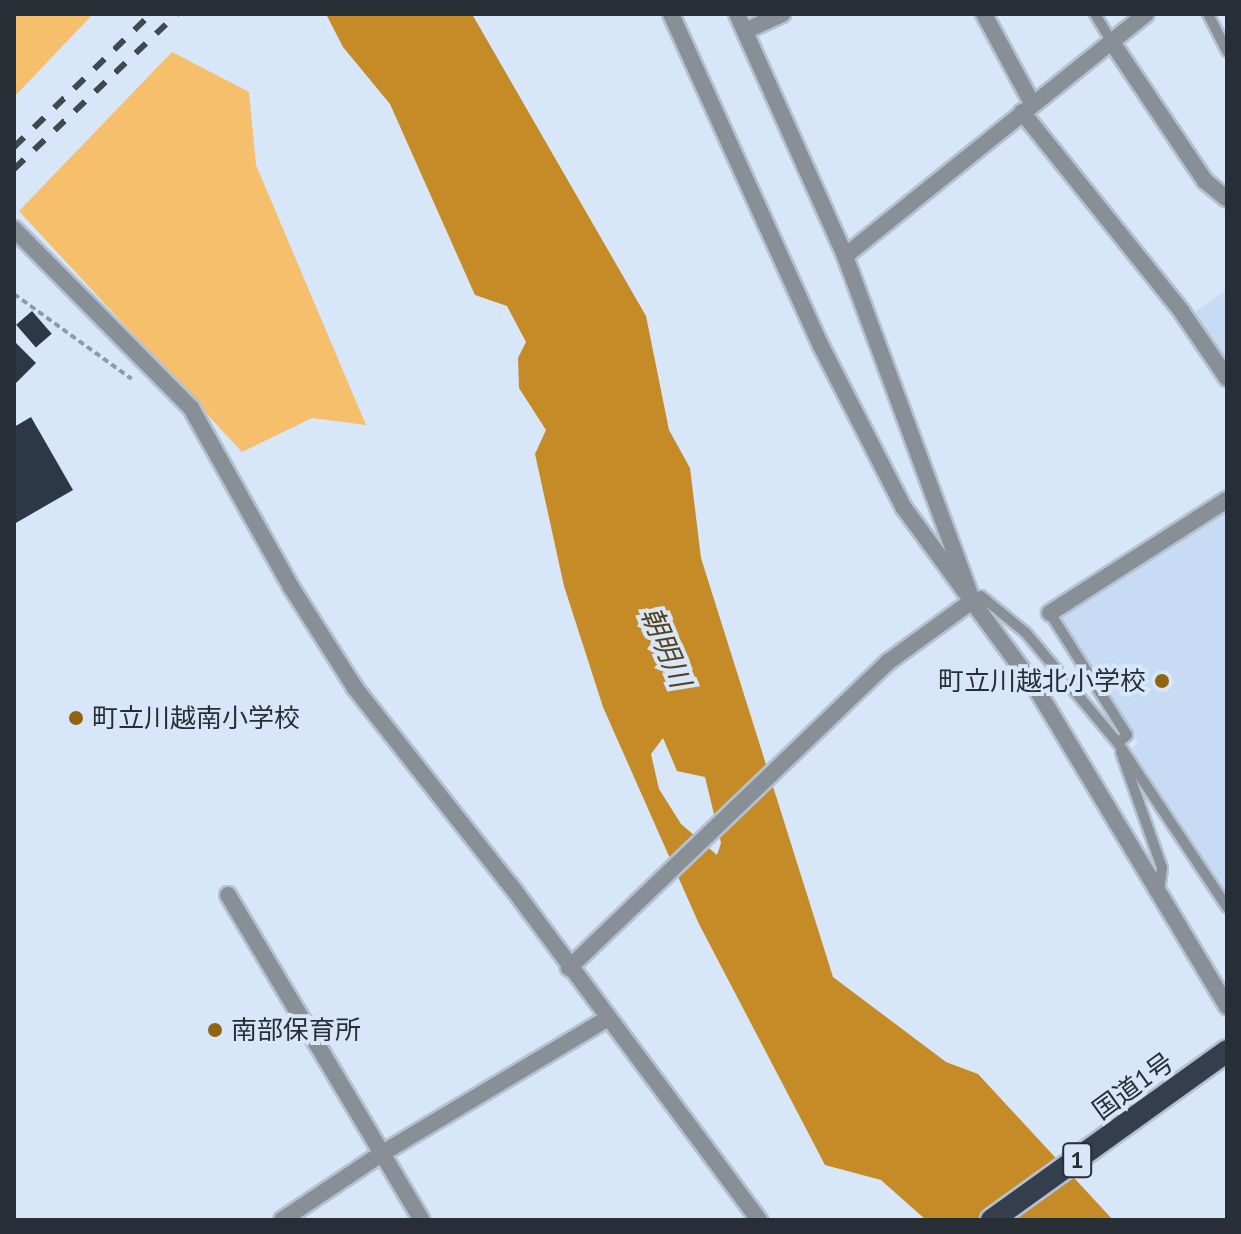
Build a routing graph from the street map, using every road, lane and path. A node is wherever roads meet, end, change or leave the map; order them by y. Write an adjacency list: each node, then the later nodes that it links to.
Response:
1 (671, 14): 19 (street)
2 (737, 14): 8 (street)
3 (782, 14): 8 (street)
4 (984, 14): 11 (street)
5 (1095, 14): 9 (lane)
6 (1146, 14): 9 (street)
7 (1208, 14): 10 (lane)
8 (745, 31): 14 (street)
9 (1111, 41): 11 (street); 12 (street)
10 (1227, 51)
11 (1027, 107): 14 (street); 16 (street)
12 (1227, 199)
13 (14, 229): 25 (street)
14 (845, 256): 19 (street)
15 (14, 294): 17 (path)
16 (1227, 378)
17 (140, 385)
18 (1227, 500): 20 (street)
19 (972, 601): 21 (lane); 22 (street); 25 (street)
20 (1050, 613): 21 (lane)
21 (1118, 743): 22 (lane); 24 (lane)
22 (1159, 893): 26 (street)
23 (228, 895): 29 (street)
24 (1227, 907)
25 (569, 968): 27 (street)
26 (1227, 1006)
27 (607, 1019): 29 (street); 32 (street)
28 (1227, 1051): 33 (highway, 国道1号 / 1)
29 (381, 1154): 30 (street); 31 (street)
30 (282, 1220)
31 (422, 1220)
32 (759, 1220)
33 (992, 1220)

